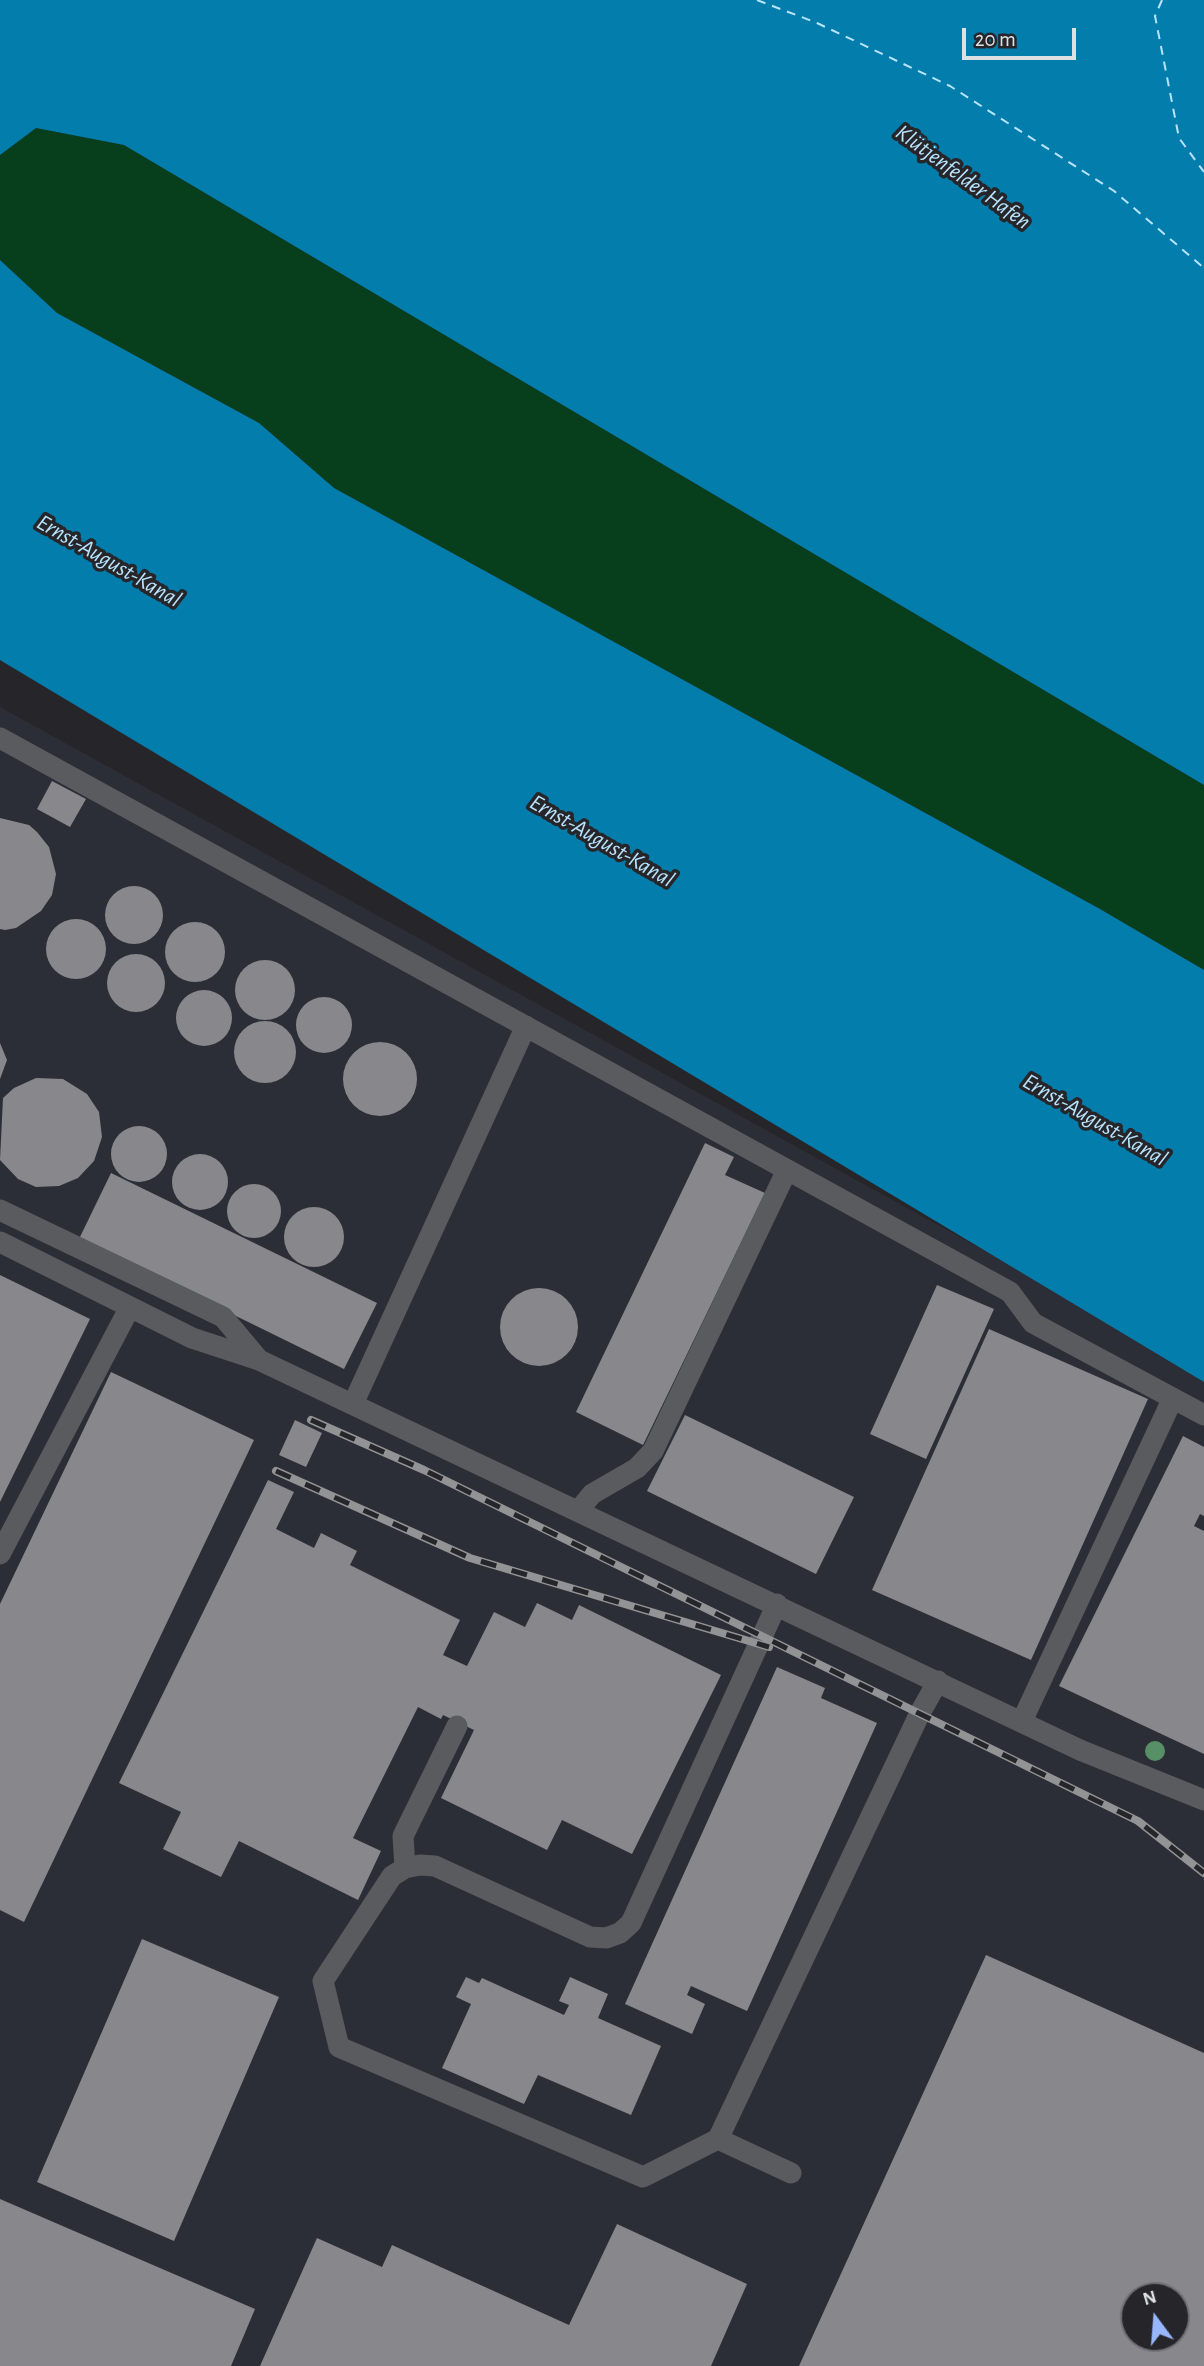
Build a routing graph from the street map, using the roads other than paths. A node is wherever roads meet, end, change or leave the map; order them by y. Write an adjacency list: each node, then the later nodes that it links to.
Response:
1 (0, 738): 2 (street)
2 (526, 1026): 3 (street); 9 (street)
3 (787, 1170): 8 (street); 11 (street)
4 (0, 1210): 7 (street)
5 (0, 1242): 6 (street)
6 (130, 1307): 7 (street); 12 (street)
7 (260, 1360): 9 (street)
8 (1173, 1398): 10 (street); 15 (street)
9 (352, 1404): 11 (street)
10 (1204, 1415)
11 (579, 1510): 13 (street)
12 (0, 1554)
13 (777, 1604): 14 (street); 18 (street)
14 (938, 1681): 15 (street); 19 (street)
15 (1022, 1721): 17 (street)
16 (457, 1726): 18 (street)
17 (1204, 1800)
18 (405, 1868): 19 (street)
19 (718, 2139): 20 (street)
20 (791, 2173)

